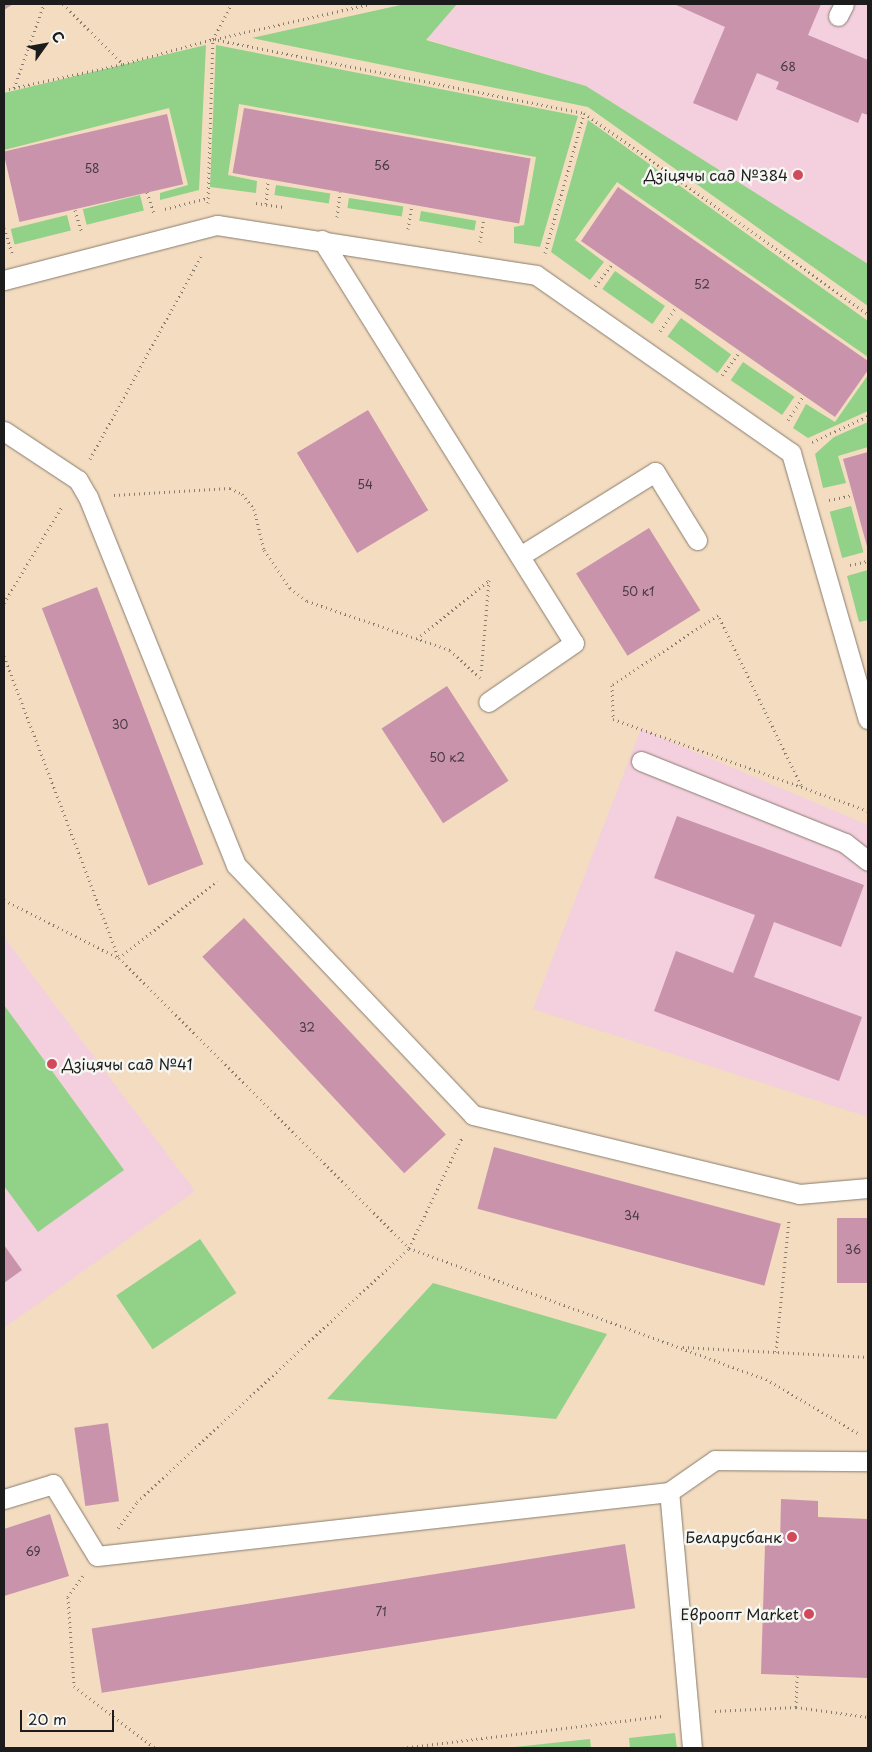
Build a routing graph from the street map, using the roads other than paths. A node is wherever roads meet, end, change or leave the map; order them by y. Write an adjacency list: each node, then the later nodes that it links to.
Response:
1 (322, 240): 2 (lane); 5 (lane); 7 (lane)
2 (4, 280)
3 (4, 431): 10 (lane)
4 (697, 540): 5 (lane)
5 (520, 556): 6 (lane)
6 (488, 702)
7 (868, 719)
8 (641, 761): 9 (lane)
9 (868, 861)
10 (868, 1188)
11 (868, 1461): 12 (lane)
12 (668, 1492): 13 (lane); 14 (lane)
13 (4, 1499)
14 (692, 1748)

